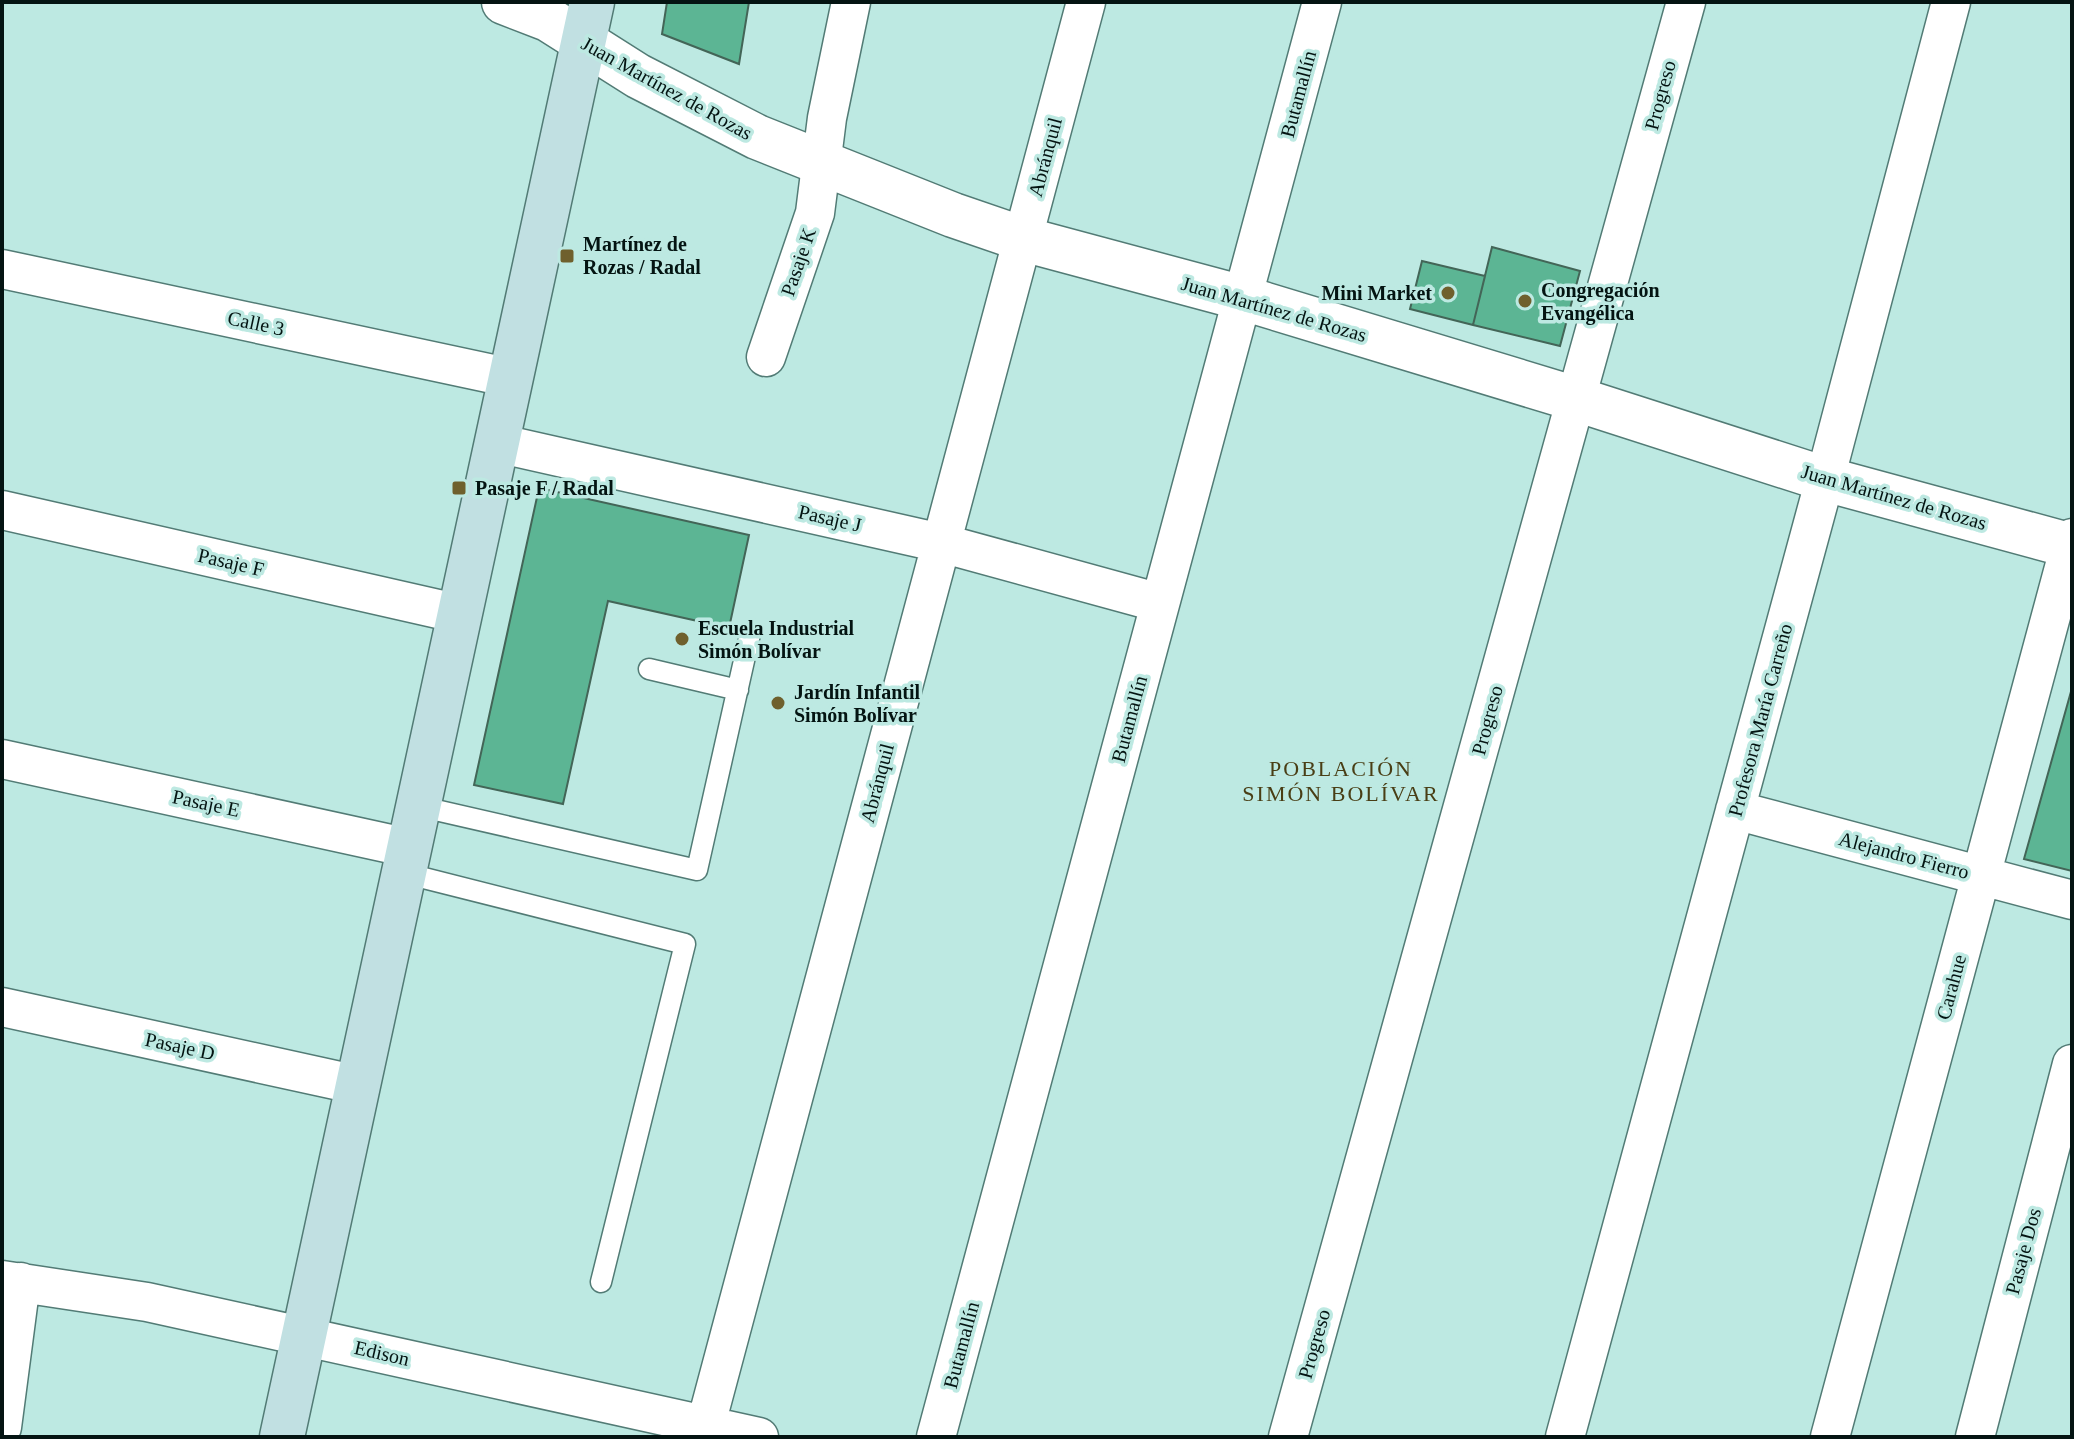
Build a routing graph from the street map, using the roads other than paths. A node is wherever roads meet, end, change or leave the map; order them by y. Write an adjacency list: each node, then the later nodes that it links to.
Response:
1 (504, 2): 7 (street, Juan Martínez de Rozas)
2 (851, 2): 8 (street, Pasaje K)
3 (1086, 2): 9 (street, Abránquil)
4 (1322, 2): 11 (street, Butamallín)
5 (1686, 2): 14 (street, Progreso)
6 (1951, 2): 16 (street, Profesora María Carreño)
7 (588, 22): 8 (street, Juan Martínez de Rozas); 13 (main road)
8 (821, 165): 9 (street, Juan Martínez de Rozas); 12 (street, Pasaje K)
9 (1023, 239): 11 (street, Juan Martínez de Rozas); 18 (street, Abránquil)
10 (2, 269): 13 (street, Calle 3)
11 (1243, 298): 14 (street, Juan Martínez de Rozas); 20 (street, Butamallín)
12 (766, 357)
13 (511, 378): 15 (main road)
14 (1576, 399): 16 (street, Juan Martínez de Rozas); 42 (street, Progreso)
15 (497, 443): 18 (street, Pasaje J); 21 (main road)
16 (1825, 479): 19 (street, Juan Martínez de Rozas); 27 (street, Profesora María Carreño)
17 (2, 510): 21 (street, Pasaje F)
18 (941, 543): 20 (street, Pasaje J); 37 (street, Abránquil)
19 (2071, 543): 29 (street, Carahue)
20 (1160, 603): 41 (street, Butamallín)
21 (460, 614): 26 (main road)
22 (750, 634): 24 (lane)
23 (649, 669): 24 (lane)
24 (738, 690): 26 (lane)
25 (2, 759): 28 (street, Pasaje E)
26 (418, 806): 28 (main road)
27 (1735, 810): 29 (street, Alejandro Fierro); 43 (street, Profesora María Carreño)
28 (406, 861): 33 (main road); 35 (lane)
29 (1981, 876): 30 (street, Alejandro Fierro); 44 (street, Carahue)
30 (2072, 900)
31 (2, 1007): 33 (street, Pasaje D)
32 (2072, 1064): 45 (street, Pasaje Dos)
33 (358, 1085): 36 (main road)
34 (12, 1281): 36 (street, Edison); 38 (street)
35 (601, 1282)
36 (304, 1335): 37 (street, Edison); 39 (main road)
37 (680, 1426): 40 (street, Edison)
38 (2, 1427)
39 (282, 1437)
40 (759, 1437)
41 (936, 1437)
42 (1288, 1437)
43 (1565, 1437)
44 (1830, 1437)
45 (1975, 1437)

